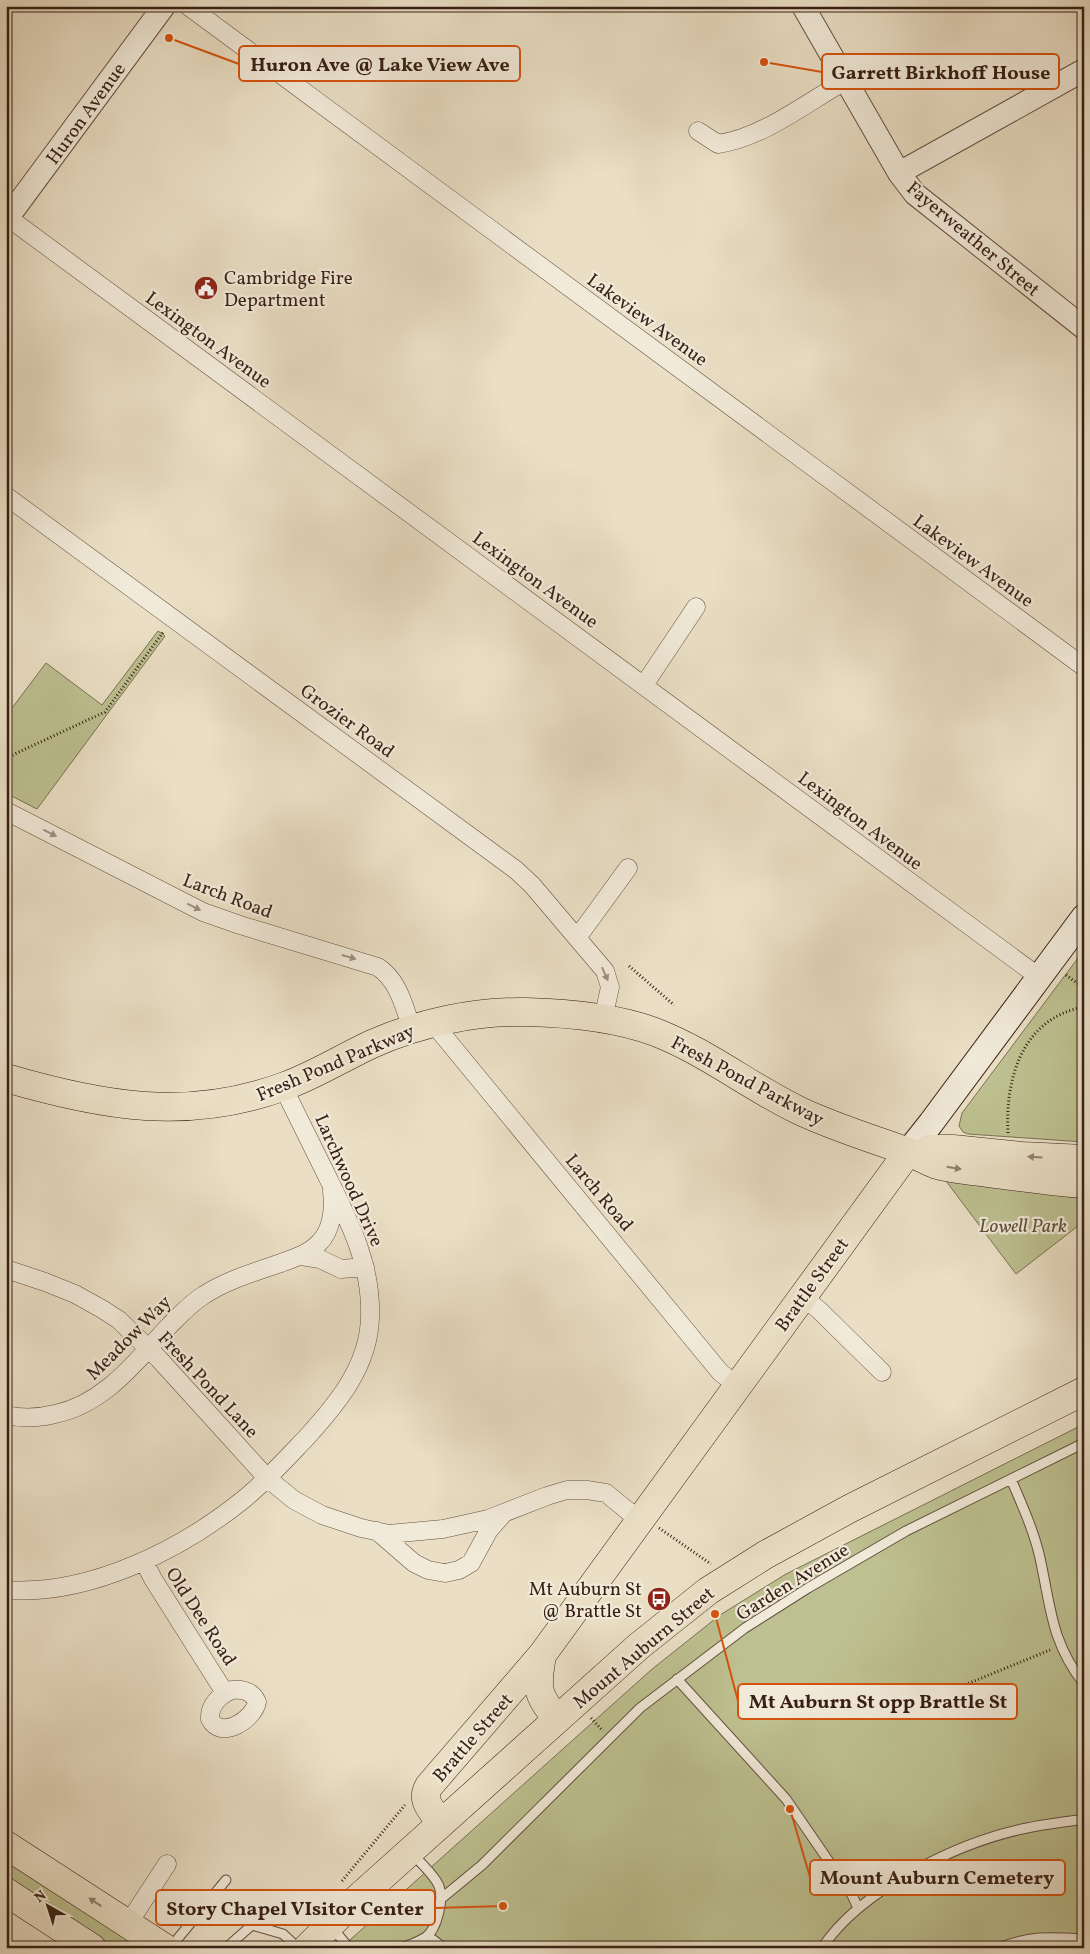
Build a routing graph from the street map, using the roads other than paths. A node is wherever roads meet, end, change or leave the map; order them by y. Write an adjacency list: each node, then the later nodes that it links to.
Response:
1 (164, 6): 8 (street, Huron Avenue)
2 (188, 6): 12 (street, Lakeview Avenue)
3 (803, 6): 5 (street, Fayerweather Street)
4 (1084, 70): 7 (street)
5 (845, 81): 6 (street); 7 (street, Fayerweather Street)
6 (698, 132)
7 (899, 173): 9 (street, Fayerweather Street)
8 (7, 218): 13 (street, Lexington Avenue)
9 (1084, 328)
10 (6, 496): 17 (street, Grozier Road)
11 (696, 606): 13 (street)
12 (1084, 667)
13 (644, 685): 18 (street, Lexington Avenue)
14 (6, 811): 20 (street, Larch Road, one-way to 20)
15 (628, 868): 17 (street)
16 (1084, 917): 18 (main road, Brattle Street)
17 (577, 938): 19 (street, Grozier Road, one-way to 19)
18 (1051, 975): 23 (main road, Brattle Street)
19 (604, 1019): 20 (main road, Fresh Pond Parkway); 23 (main road, Fresh Pond Parkway)
20 (422, 1026): 22 (main road, Fresh Pond Parkway); 33 (street, Larch Road)
21 (6, 1078): 22 (main road, Fresh Pond Parkway)
22 (284, 1087): 26 (street, Larchwood Drive)
23 (908, 1152): 24 (main road, Fresh Pond Parkway, one-way to 23); 25 (main road, Fresh Pond Parkway, one-way to 25); 30 (main road, Brattle Street)
24 (1084, 1159)
25 (1084, 1184)
26 (331, 1186): 27 (street, Meadow Way); 28 (street, Larchwood Drive)
27 (301, 1256): 28 (street); 31 (street, Meadow Way)
28 (365, 1267): 37 (street, Larchwood Drive)
29 (6, 1269): 31 (street, Fresh Pond Lane)
30 (803, 1297): 32 (street); 33 (main road, Brattle Street)
31 (149, 1348): 35 (street, Meadow Way); 37 (street, Fresh Pond Lane)
32 (882, 1372)
33 (736, 1386): 40 (main road, Brattle Street)
34 (1084, 1391): 48 (main road, Mount Auburn Street)
35 (6, 1415)
36 (1084, 1443): 38 (lane, Garden Avenue)
37 (267, 1478): 41 (street, Fresh Pond Lane); 42 (street, Larchwood Drive)
38 (1011, 1479): 45 (lane, Garden Avenue); 46 (lane)
39 (505, 1512): 40 (street, Fresh Pond Lane); 41 (street, Fresh Pond Lane); 41 (street, Fresh Pond Lane)
40 (649, 1524): 44 (main road, Brattle Street)
41 (377, 1531)
42 (144, 1561): 43 (street, Larchwood Drive); 47 (street, Old Dee Road)
43 (6, 1590)
44 (542, 1655): 48 (main road, Brattle Street); 50 (main road, Brattle Street)
45 (677, 1679): 56 (lane, Garden Avenue); 57 (lane)
46 (1084, 1684)
47 (225, 1693)
48 (557, 1719): 50 (main road, Mount Auburn Street)
49 (1084, 1819): 57 (lane)
50 (441, 1823): 52 (main road, Mount Auburn Street)
51 (6, 1845): 58 (main road, one-way to 51)
52 (410, 1851): 56 (lane); 59 (main road, Mount Auburn Street)
53 (167, 1864): 58 (street)
54 (226, 1880): 64 (lane)
55 (6, 1892): 62 (main road)
56 (442, 1898): 60 (lane)
57 (858, 1908): 71 (lane)
58 (128, 1924): 63 (main road)
59 (330, 1924): 67 (main road, Mount Auburn Street); 68 (lane)
60 (428, 1936): 69 (lane); 70 (lane)
61 (1084, 1939): 72 (lane)
62 (92, 1948)
63 (165, 1948)
64 (170, 1948)
65 (226, 1948): 66 (lane)
66 (298, 1948)
67 (307, 1948)
68 (349, 1948)
69 (401, 1948)
70 (444, 1948)
71 (822, 1948)
72 (999, 1948)

